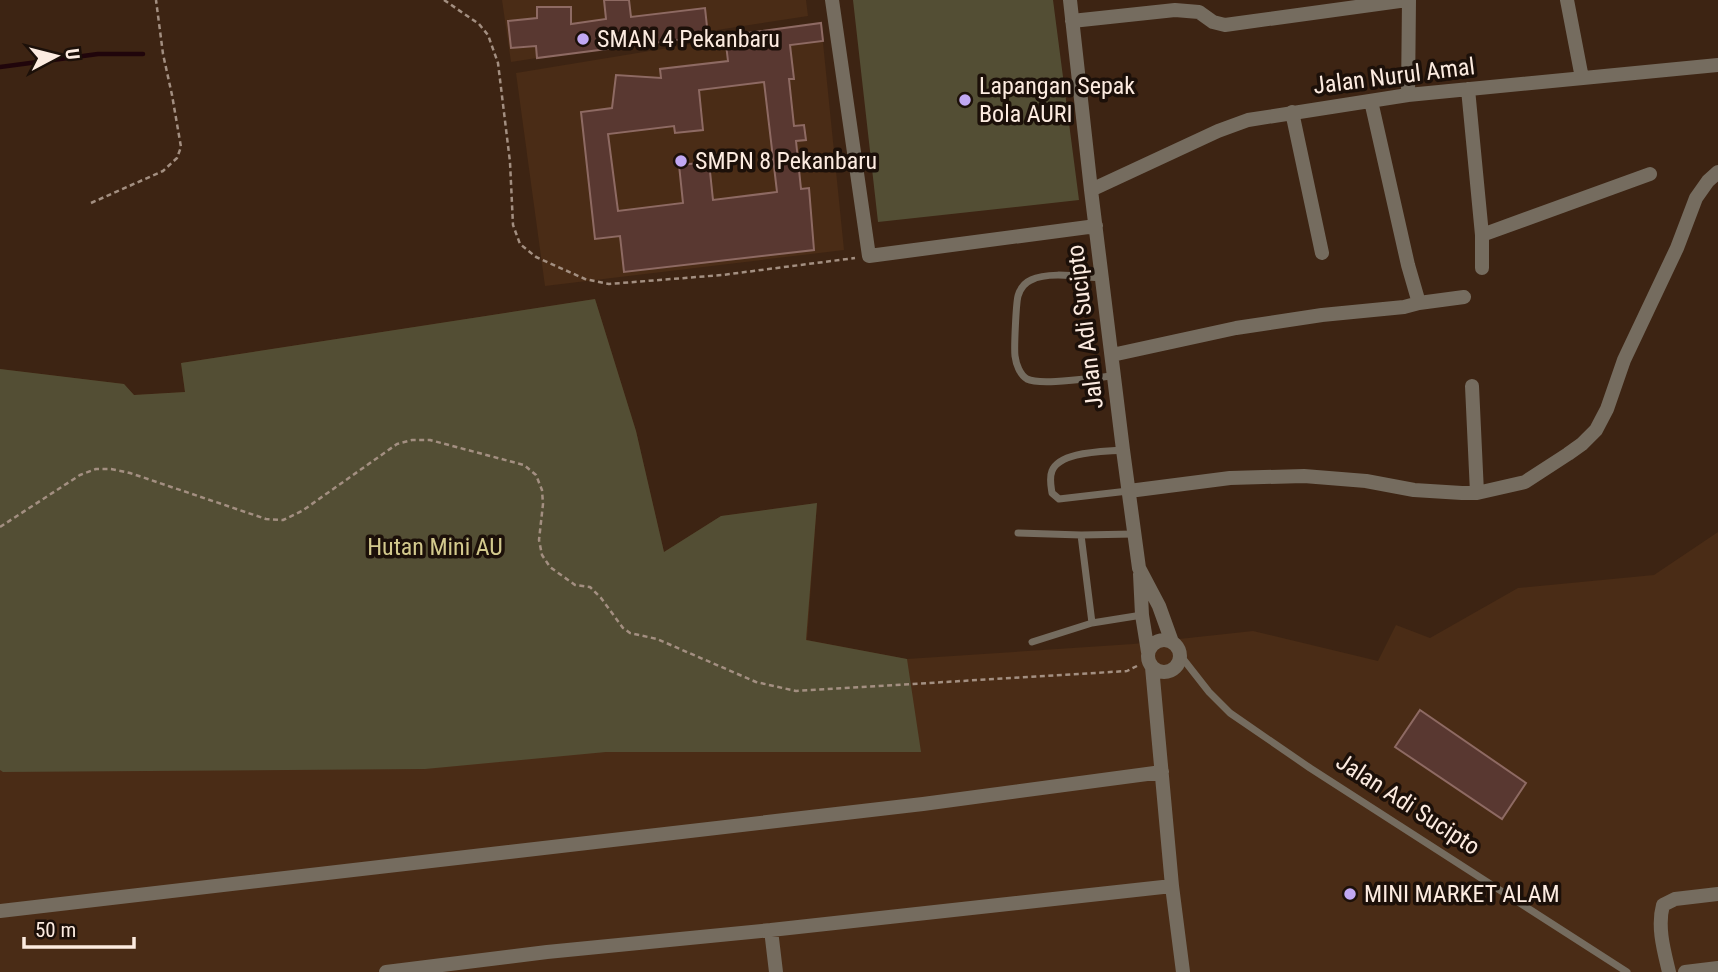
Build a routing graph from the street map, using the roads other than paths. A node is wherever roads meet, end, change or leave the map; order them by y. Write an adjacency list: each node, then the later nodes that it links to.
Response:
1 (832, 0): 15 (street)
2 (1070, 0): 5 (street, Jalan Adi Sucipto)
3 (1408, 0): 5 (street); 9 (street)
4 (1567, 0): 7 (street)
5 (1072, 21): 14 (street, Jalan Adi Sucipto)
6 (1718, 65): 7 (street, Jalan Nurul Amal)
7 (1582, 78): 8 (street, Jalan Nurul Amal)
8 (1468, 89): 9 (street, Jalan Nurul Amal); 16 (street)
9 (1408, 94): 10 (street, Jalan Nurul Amal)
10 (1371, 101): 11 (street, Jalan Nurul Amal); 21 (street)
11 (1292, 112): 14 (street, Jalan Nurul Amal); 17 (street)
12 (1718, 172): 27 (street)
13 (1650, 174): 16 (street)
14 (1091, 190): 15 (street, Jalan Adi Sucipto)
15 (1096, 226): 19 (street, Jalan Adi Sucipto)
16 (1482, 235): 18 (street)
17 (1322, 253)
18 (1482, 268)
19 (1102, 278): 22 (street, Jalan Adi Sucipto); 23 (lane)
20 (1464, 297): 21 (street)
21 (1419, 303): 22 (street)
22 (1112, 355): 23 (street, Jalan Adi Sucipto)
23 (1114, 376): 25 (street, Jalan Adi Sucipto)
24 (1472, 386): 27 (street)
25 (1123, 450): 26 (street, Jalan Adi Sucipto); 26 (lane)
26 (1129, 491): 27 (street); 29 (street, Jalan Adi Sucipto)
27 (1477, 492)
28 (1018, 533): 30 (lane)
29 (1134, 534): 30 (lane); 31 (street, Jalan Adi Sucipto)
30 (1081, 535): 33 (lane)
31 (1139, 568): 32 (street); 35 (street, Jalan Adi Sucipto)
32 (1142, 615): 33 (lane); 36 (street)
33 (1091, 622): 34 (lane)
34 (1032, 642)
35 (1176, 648): 36 (street); 36 (street); 46 (lane, Jalan Adi Sucipto)
36 (1149, 660): 37 (street)
37 (1162, 772): 38 (street); 40 (street)
38 (1172, 886): 41 (street); 45 (street)
39 (1718, 894): 47 (street)
40 (0, 911)
41 (771, 930): 43 (street); 44 (street)
42 (1718, 968): 48 (street)
43 (386, 972)
44 (776, 972)
45 (1183, 972)
46 (1627, 972)
47 (1669, 972)
48 (1685, 972)

